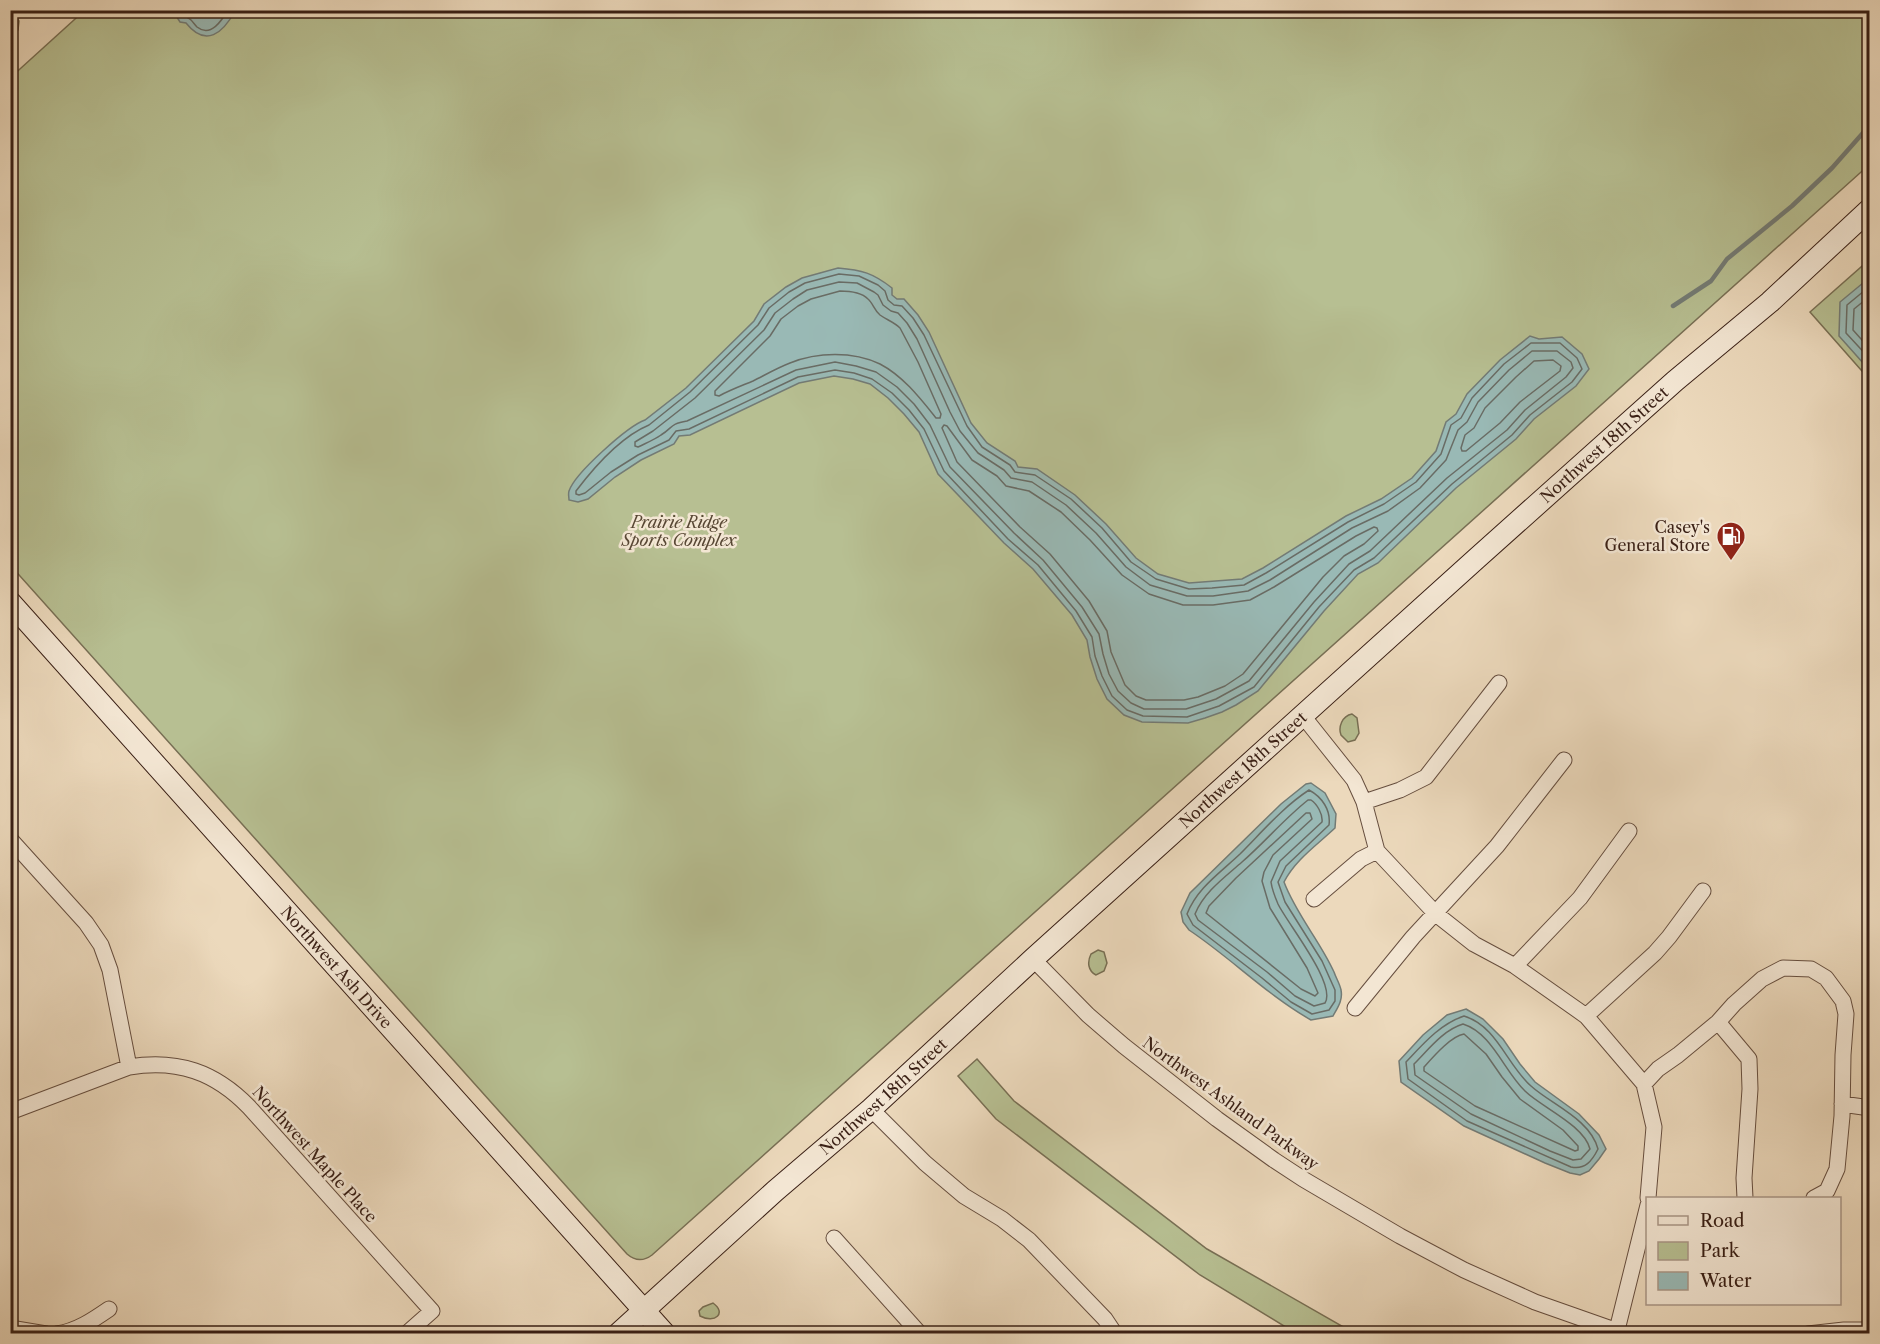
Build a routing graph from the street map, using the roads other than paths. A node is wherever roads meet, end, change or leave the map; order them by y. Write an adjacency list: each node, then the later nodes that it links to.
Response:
1 (1869, 208): 4 (main road, Northwest 18th Street)
2 (10, 602): 30 (main road, Northwest Ash Drive)
3 (1499, 683): 6 (street)
4 (1303, 716): 6 (street); 13 (main road, Northwest 18th Street)
5 (1564, 760): 12 (street)
6 (1364, 802): 9 (street)
7 (1629, 831): 14 (street)
8 (10, 839): 18 (street)
9 (1377, 851): 11 (street); 12 (street)
10 (1703, 891): 16 (street)
11 (1314, 899)
12 (1436, 914): 14 (street); 15 (street)
13 (1034, 958): 22 (main road, Northwest 18th Street); 33 (street, Northwest Ashland Parkway)
14 (1515, 966): 16 (street)
15 (1354, 1008)
16 (1586, 1016): 19 (street)
17 (1718, 1022): 19 (street); 20 (street); 25 (street)
18 (129, 1067): 23 (street, Northwest Maple Place); 36 (street, Northwest Maple Place)
19 (1644, 1084): 24 (street)
20 (1842, 1104): 21 (street); 26 (street)
21 (1869, 1108)
22 (871, 1109): 30 (main road, Northwest 18th Street); 40 (street)
23 (10, 1112)
24 (1648, 1197)
25 (1744, 1197)
26 (1816, 1197)
27 (1646, 1209): 33 (street)
28 (834, 1238): 39 (street)
29 (109, 1309): 35 (street)
30 (644, 1310): 37 (main road, Northwest 18th Street); 38 (main road, Northwest Ash Drive)
31 (10, 1328): 34 (street)
32 (1869, 1330): 41 (street)
33 (1620, 1332)
34 (46, 1334)
35 (57, 1334)
36 (406, 1334)
37 (618, 1334)
38 (665, 1334)
39 (920, 1334)
40 (1115, 1334)
41 (1808, 1334)

